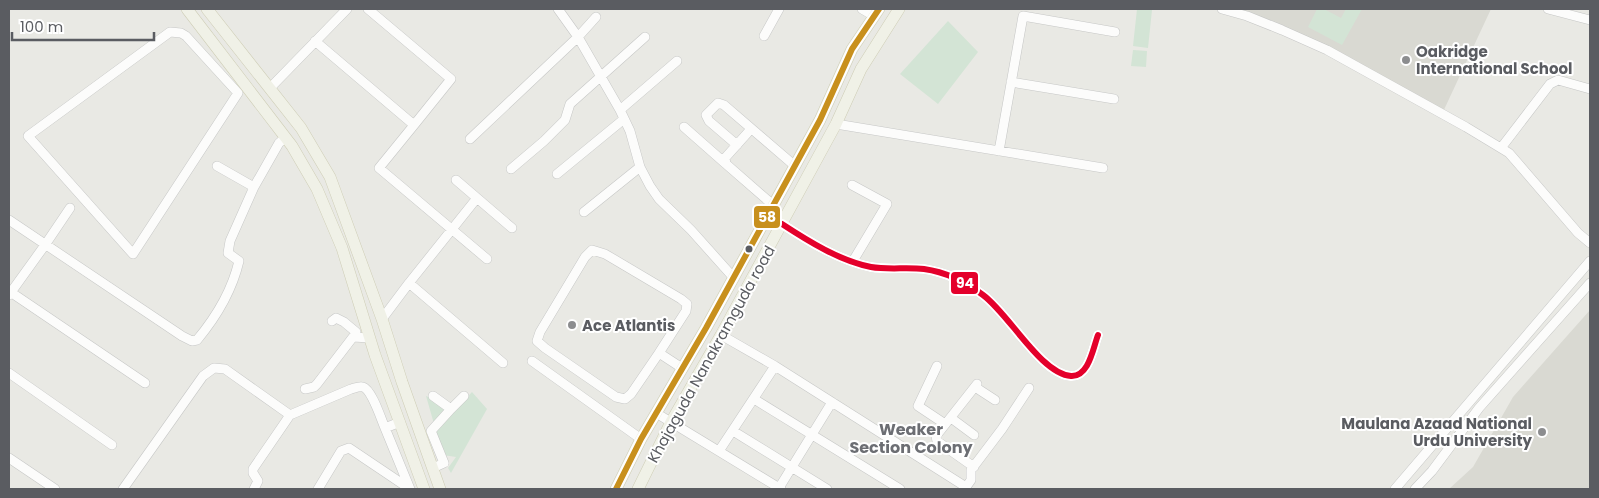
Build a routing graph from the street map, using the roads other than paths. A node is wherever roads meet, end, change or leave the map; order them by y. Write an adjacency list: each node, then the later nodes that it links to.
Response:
1 (187, 9): 19 (main road)
2 (208, 9): 25 (main road)
3 (347, 9): 18 (street)
4 (368, 9): 31 (street)
5 (558, 9): 16 (street)
6 (779, 9): 15 (street)
7 (862, 9): 11 (street)
8 (899, 9): 30 (main road, Khajaguda Nanakramguda road)
9 (1222, 9): 37 (street)
10 (1548, 9): 13 (street)
11 (877, 12): 41 (main road, Khajaguda Nanakramguda road)
12 (596, 17): 16 (street)
13 (1590, 20)
14 (1115, 32): 24 (street)
15 (764, 36)
16 (578, 37): 23 (street); 35 (street)
17 (645, 37): 23 (street)
18 (315, 41): 25 (street); 31 (street)
19 (222, 54): 20 (street); 22 (street); 34 (main road)
20 (207, 59): 22 (street); 22 (street)
21 (677, 61): 28 (street)
22 (214, 68)
23 (601, 75): 28 (street); 44 (street)
24 (1011, 82): 27 (street); 38 (street)
25 (270, 88): 57 (main road)
26 (1590, 89): 37 (street)
27 (1114, 99)
28 (620, 110): 29 (street)
29 (624, 119): 42 (street); 45 (street)
30 (836, 124): 38 (street); 54 (main road, Khajaguda Nanakramguda road)
31 (414, 125): 56 (street)
32 (684, 127): 39 (street)
33 (751, 128): 36 (street); 36 (street); 41 (street)
34 (285, 138): 48 (street); 58 (main road)
35 (470, 139)
36 (737, 145): 39 (street)
37 (1501, 148): 59 (street)
38 (999, 152): 43 (street)
39 (726, 164): 50 (street)
40 (218, 166): 48 (street)
41 (795, 166): 50 (main road, Khajaguda Nanakramguda road)
42 (640, 167): 52 (street); 64 (street)
43 (1103, 168)
44 (511, 169)
45 (557, 174)
46 (456, 180): 49 (street)
47 (852, 185): 62 (street)
48 (254, 187): 60 (street)
49 (477, 198): 55 (street); 56 (street)
50 (773, 205): 64 (main road, Khajaguda Nanakramguda road)
51 (70, 208): 60 (street)
52 (584, 212)
53 (9, 220): 60 (street)
54 (782, 224): 62 (street); 71 (main road, Khajaguda Nanakramguda road)
55 (512, 228)
56 (452, 230): 61 (street); 65 (street)
57 (353, 239): 58 (main road); 68 (main road)
58 (340, 243): 70 (main road)
59 (1590, 243)
60 (45, 245): 67 (street)
61 (487, 259)
62 (853, 261): 72 (street)
63 (1590, 261): 120 (street)
64 (733, 277): 78 (main road, Khajaguda Nanakramguda road)
65 (409, 282): 68 (street); 75 (street)
66 (1590, 283): 121 (street)
67 (9, 292): 80 (street)
68 (382, 319): 105 (main road)
69 (332, 321): 70 (street)
70 (358, 332): 82 (street); 92 (main road)
71 (721, 335): 76 (street); 93 (main road, Khajaguda Nanakramguda road)
72 (1098, 335)
73 (659, 353): 73 (street); 78 (street)
74 (532, 362): 99 (street)
75 (503, 363)
76 (775, 366): 85 (street); 87 (street)
77 (937, 366): 91 (street)
78 (682, 368): 89 (main road, Khajaguda Nanakramguda road)
79 (9, 373): 101 (street)
80 (144, 383)
81 (1028, 388): 104 (street)
82 (305, 389)
83 (433, 396): 88 (street)
84 (464, 396): 88 (street)
85 (754, 399): 95 (street); 98 (street)
86 (995, 400): 91 (street)
87 (832, 402): 98 (street); 107 (street)
88 (451, 409): 105 (street)
89 (656, 413): 93 (street); 99 (main road, Khajaguda Nanakramguda road)
90 (290, 415): 94 (street); 109 (street); 110 (street)
91 (948, 421): 97 (street); 104 (street)
92 (400, 422): 94 (street); 96 (main road)
93 (671, 422): 102 (street); 116 (main road, Khajaguda Nanakramguda road)
94 (385, 428): 100 (street)
95 (733, 431): 102 (street); 106 (street)
96 (404, 434): 100 (street); 113 (main road)
97 (974, 434)
98 (812, 435): 106 (street); 119 (street)
99 (641, 439): 115 (main road, Khajaguda Nanakramguda road)
100 (390, 441): 112 (street)
101 (112, 445)
102 (719, 451): 117 (street)
103 (9, 458): 108 (street)
104 (974, 467): 107 (street)
105 (433, 468): 114 (main road)
106 (792, 468): 117 (street); 118 (street)
107 (965, 488)
108 (55, 489)
109 (123, 489)
110 (254, 489)
111 (318, 489): 112 (street)
112 (410, 489)
113 (424, 489)
114 (440, 489)
115 (616, 489)
116 (638, 489)
117 (780, 489)
118 (827, 489)
119 (900, 489)
120 (1395, 489)
121 (1415, 489)

